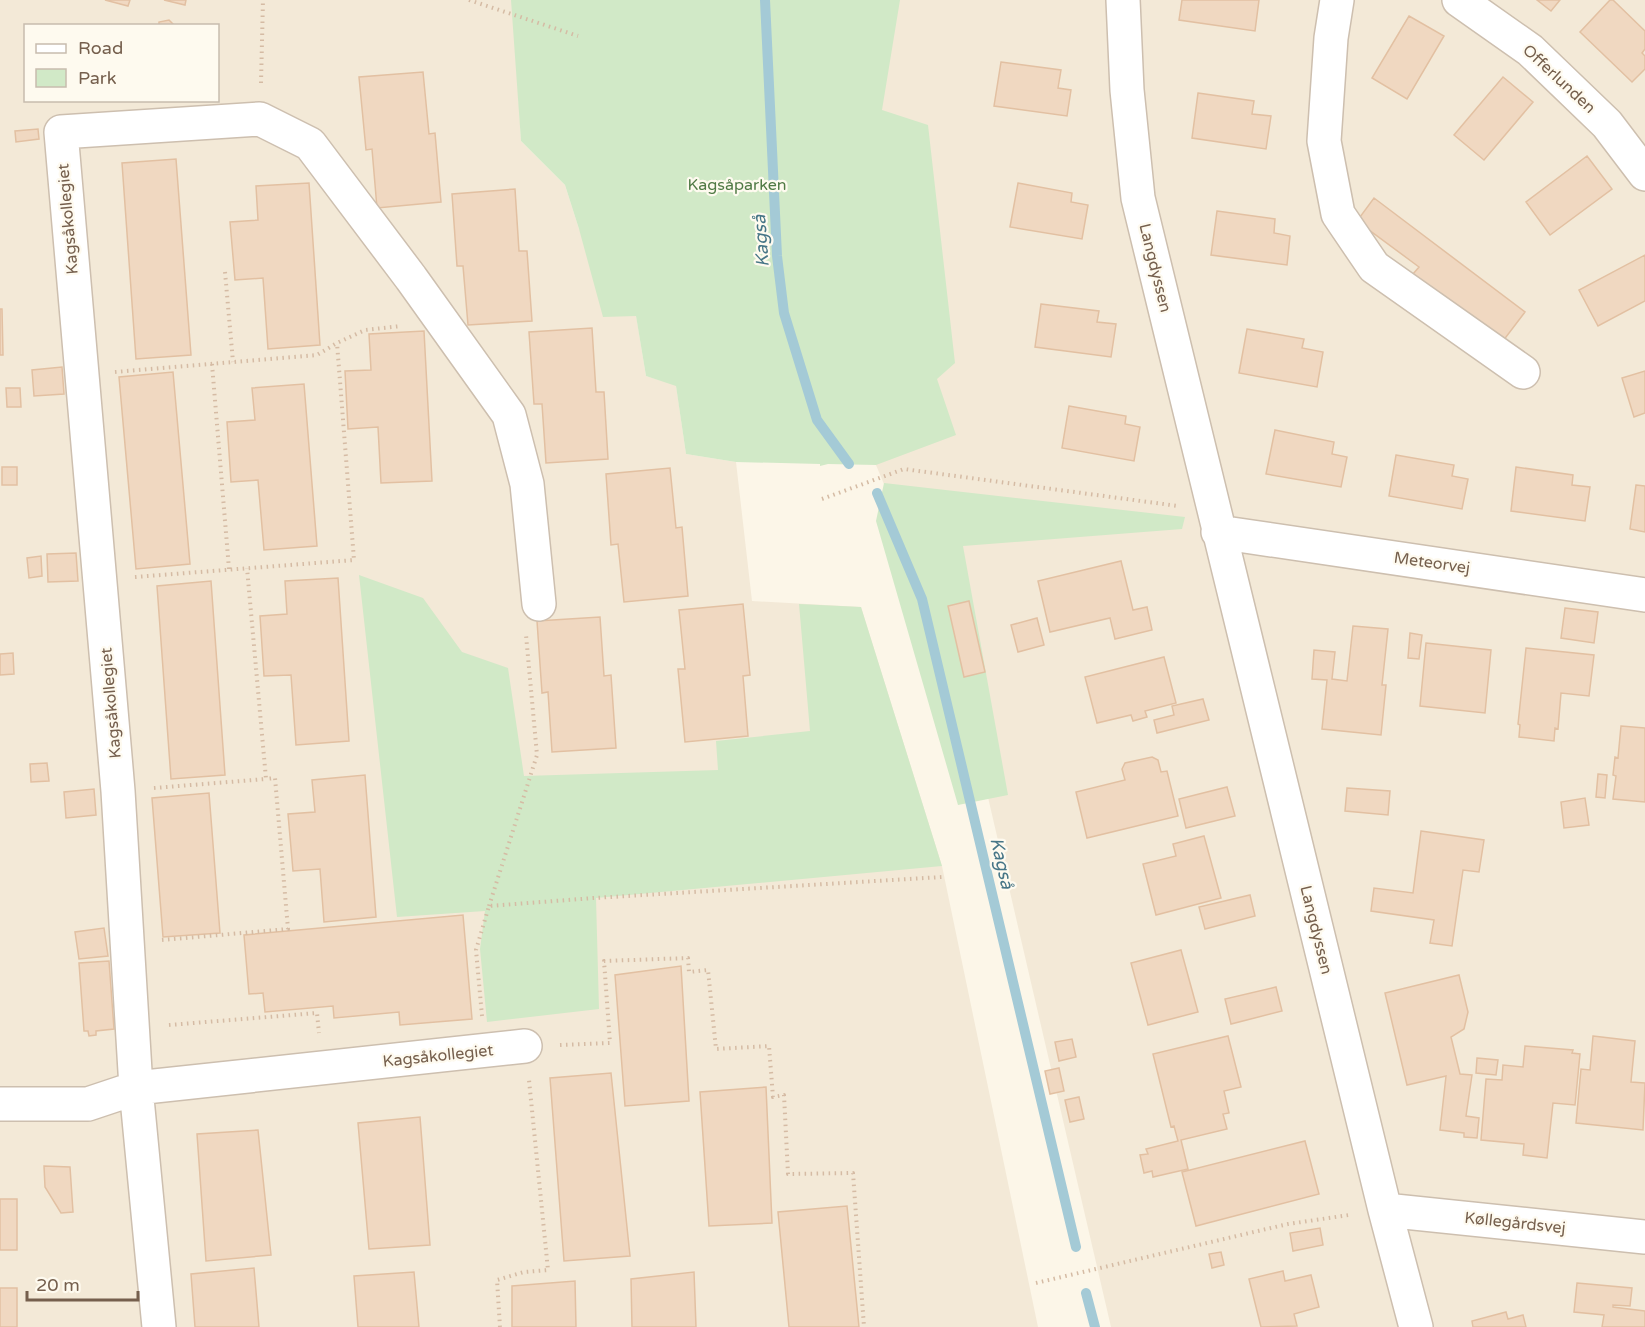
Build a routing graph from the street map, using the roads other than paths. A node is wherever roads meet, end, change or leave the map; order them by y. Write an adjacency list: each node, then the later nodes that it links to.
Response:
1 (1123, 0): 6 (street, Langdyssen)
2 (1337, 0): 5 (street)
3 (1459, 0): 4 (street, Offerlunden)
4 (1645, 174)
5 (1523, 372)
6 (1218, 532): 7 (street, Meteorvej); 12 (street, Langdyssen)
7 (1645, 595)
8 (539, 604): 10 (street, Kagsåkollegiet)
9 (525, 1046): 10 (street, Kagsåkollegiet)
10 (136, 1088): 11 (street, Kagsåkollegiet); 14 (street, Kagsåkollegiet)
11 (0, 1104)
12 (1385, 1210): 13 (street, Køllegårdsvej); 15 (street, Langdyssen)
13 (1645, 1237)
14 (159, 1327)
15 (1416, 1327)

